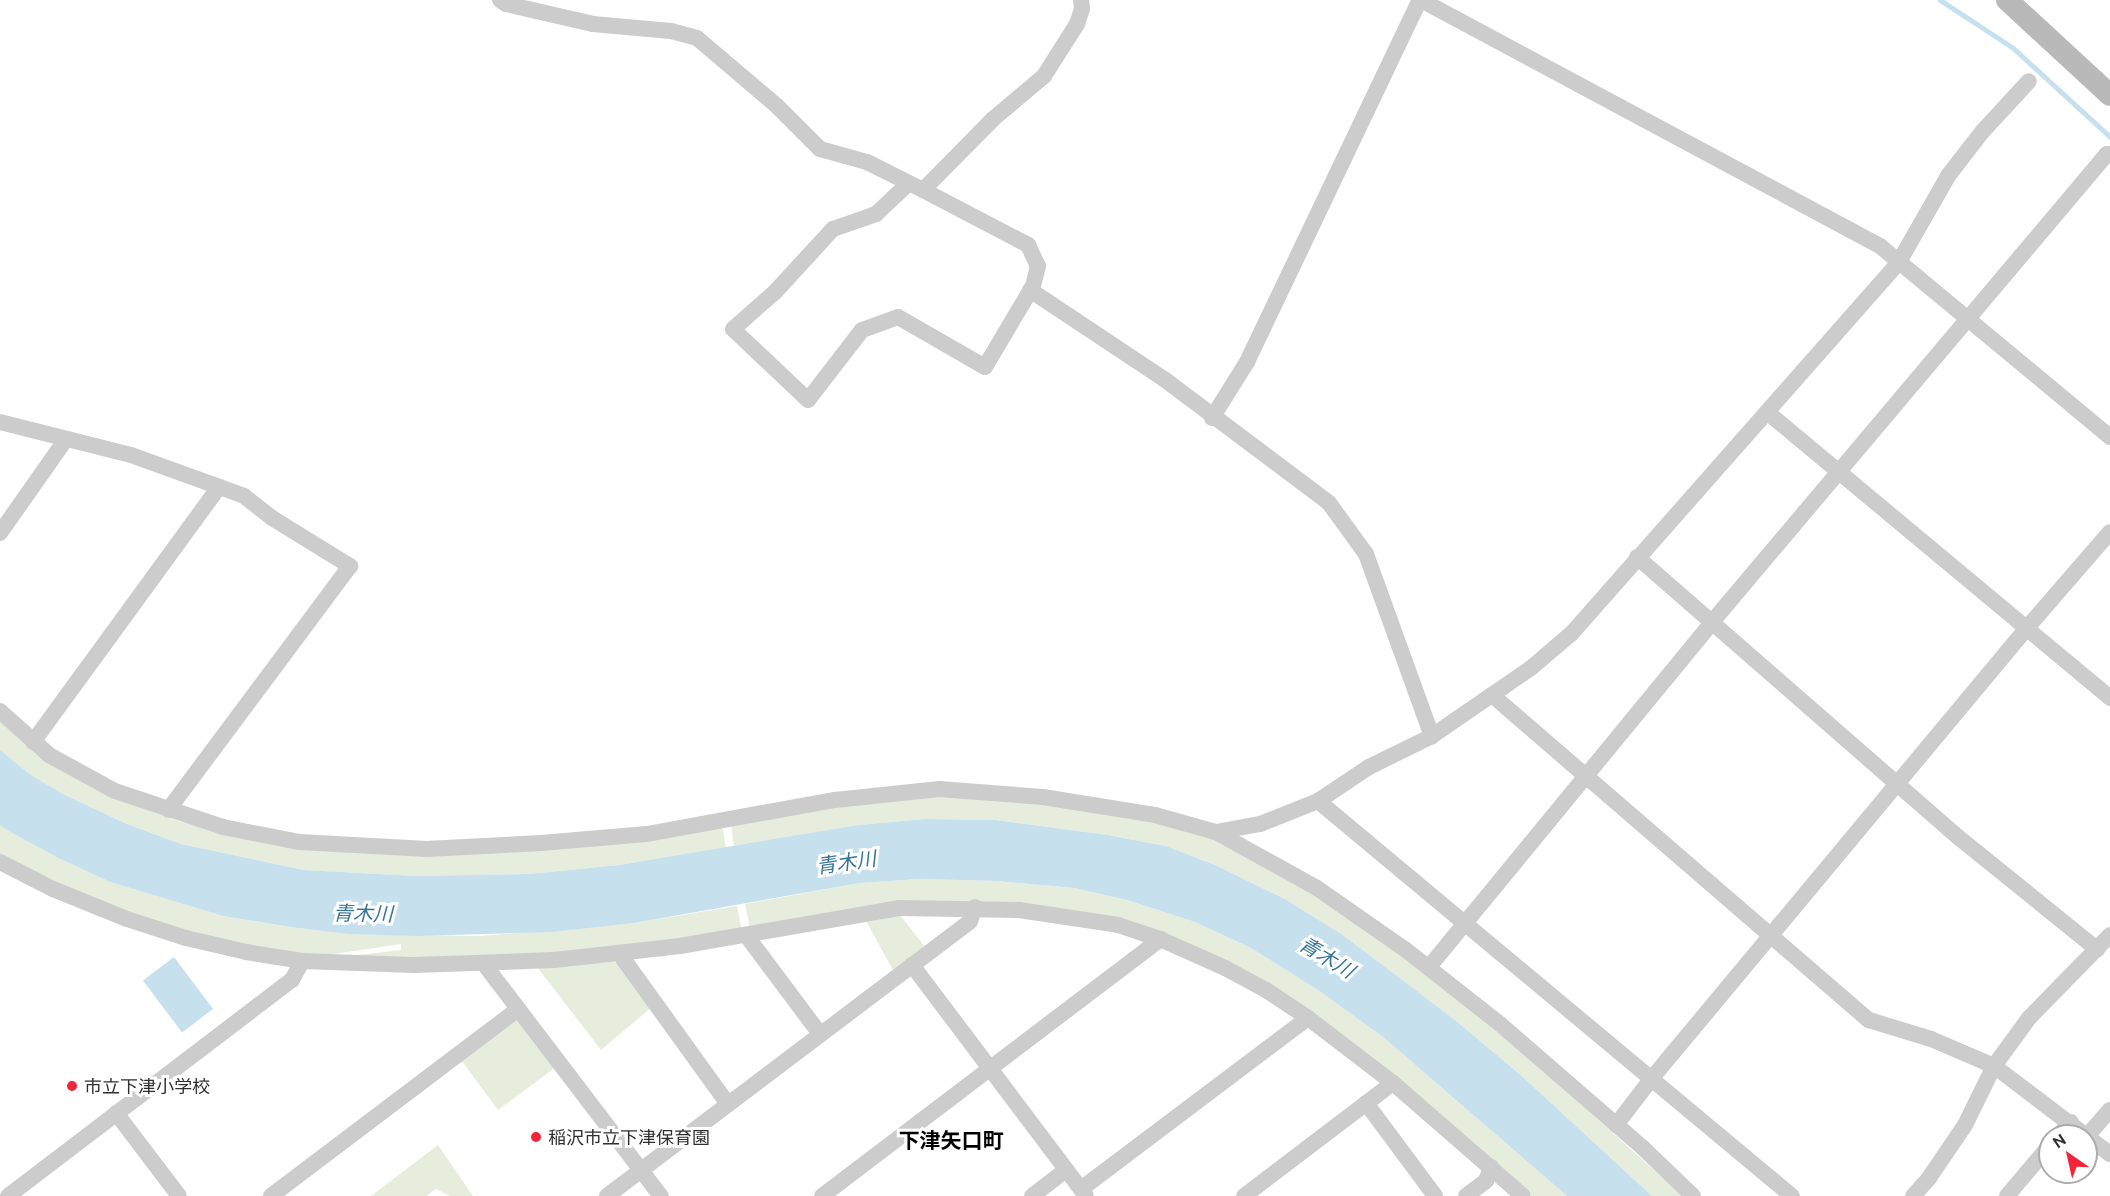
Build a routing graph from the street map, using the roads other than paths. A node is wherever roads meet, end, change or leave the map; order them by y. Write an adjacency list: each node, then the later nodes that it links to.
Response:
1 (500, 0): 8 (street)
2 (1081, 0): 8 (street)
3 (1420, 0): 9 (street); 13 (street)
4 (2007, 0): 6 (main road)
5 (2029, 81): 9 (street)
6 (2110, 95)
7 (2110, 154): 11 (street)
8 (916, 187): 10 (street); 10 (street)
9 (1899, 262): 11 (street); 12 (street)
10 (1030, 290): 13 (street)
11 (1969, 320): 15 (street); 17 (street)
12 (1767, 412): 17 (street); 21 (street)
13 (1212, 418): 27 (street)
14 (0, 422): 16 (street)
15 (2110, 437)
16 (66, 439): 18 (street); 20 (street)
17 (1838, 472): 22 (street); 23 (street)
18 (219, 487): 28 (street); 32 (street)
19 (2110, 532): 23 (street)
20 (0, 533)
21 (1636, 557): 22 (street); 24 (street)
22 (1712, 622): 29 (street); 30 (street)
23 (2026, 628): 25 (street); 30 (street)
24 (1492, 695): 27 (street); 29 (street)
25 (2110, 698)
26 (0, 711): 28 (street)
27 (1432, 736): 31 (street)
28 (33, 742): 32 (street)
29 (1585, 775): 36 (street); 37 (street)
30 (1898, 784): 37 (street); 41 (street)
31 (1318, 801): 33 (street); 36 (street)
32 (168, 810): 33 (street)
33 (1216, 832): 46 (street)
34 (0, 862): 43 (street)
35 (975, 908): 38 (street); 40 (street); 45 (street)
36 (1464, 923): 46 (street); 52 (street)
37 (1771, 934): 50 (street); 52 (street)
38 (746, 935): 42 (street); 49 (street)
39 (2110, 936): 41 (street)
40 (1160, 939): 48 (street); 51 (street)
41 (2097, 949): 50 (street)
42 (619, 954): 44 (street); 55 (street)
43 (302, 960): 44 (street); 57 (street)
44 (484, 964): 47 (street)
45 (912, 965): 49 (street); 51 (street)
46 (1429, 967): 61 (street)
47 (518, 1009): 66 (street); 71 (street)
48 (1308, 1018): 53 (street); 68 (street)
49 (820, 1034): 55 (street)
50 (1994, 1066): 58 (street); 82 (street)
51 (990, 1068): 67 (street); 74 (street)
52 (1652, 1078): 61 (street); 81 (street)
53 (1393, 1083): 54 (street); 65 (street)
54 (1366, 1103): 76 (street); 77 (street)
55 (728, 1104): 66 (street)
56 (2110, 1110): 60 (street)
57 (116, 1113): 69 (street); 70 (street)
58 (2071, 1122): 59 (street)
59 (2074, 1124)
60 (2098, 1124)
61 (1616, 1125): 80 (street)
62 (2098, 1144): 63 (street)
63 (2110, 1154)
64 (2038, 1160): 83 (street)
65 (1491, 1167): 78 (street); 79 (street)
66 (641, 1170): 72 (street); 73 (street)
67 (1066, 1170): 68 (street); 75 (street)
68 (1084, 1192)
69 (8, 1196)
70 (179, 1196)
71 (271, 1196)
72 (607, 1196)
73 (661, 1196)
74 (822, 1196)
75 (1032, 1196)
76 (1244, 1196)
77 (1435, 1196)
78 (1466, 1196)
79 (1523, 1196)
80 (1693, 1196)
81 (1792, 1196)
82 (1913, 1196)
83 (2007, 1196)

